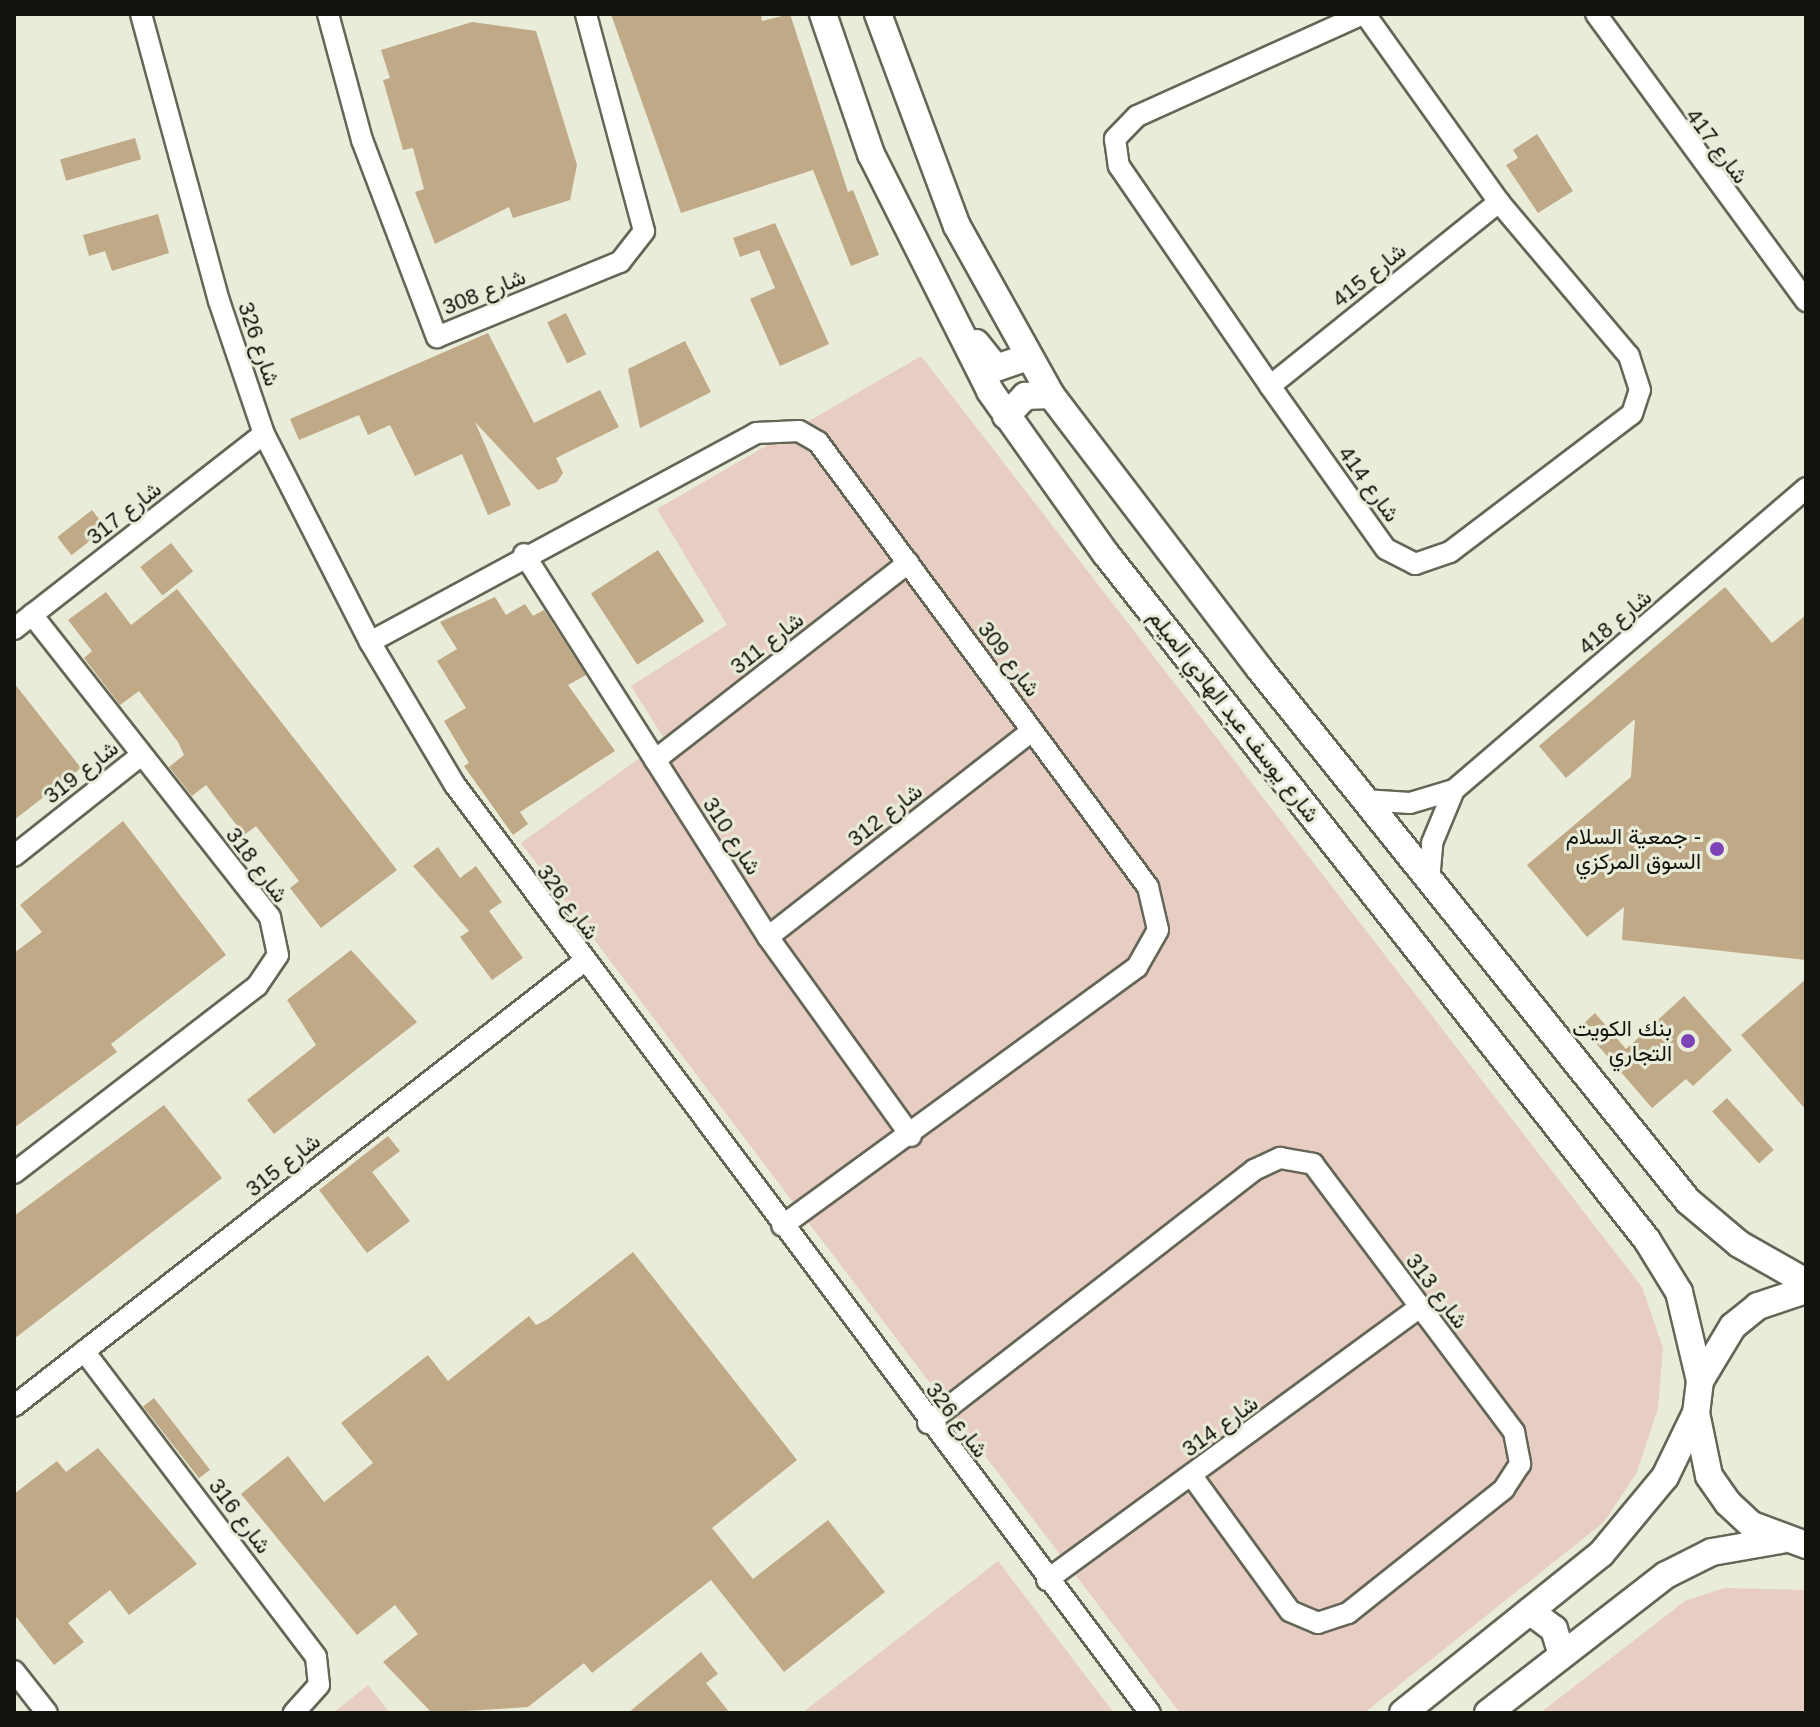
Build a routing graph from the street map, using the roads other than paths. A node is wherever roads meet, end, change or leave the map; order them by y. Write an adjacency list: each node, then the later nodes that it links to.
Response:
1 (141, 14): 15 (street, شارع 326)
2 (328, 14): 3 (street, شارع 308)
3 (586, 14)
4 (823, 14): 8 (street, شارع يوسف عبد الهادي الميلم)
5 (878, 14): 11 (street)
6 (1364, 14): 9 (street, شارع 414); 12 (street, شارع 414)
7 (1596, 14): 10 (street, شارع 417)
8 (871, 154): 11 (street); 14 (street, شارع يوسف عبد الهادي الميلم)
9 (1499, 202): 12 (street, شارع 415); 12 (street, شارع 414)
10 (1806, 301)
11 (1028, 357): 13 (street)
12 (1270, 386)
13 (1051, 395): 14 (street); 26 (street)
14 (1006, 416): 38 (street, شارع يوسف عبد الهادي الميلم)
15 (264, 434): 19 (street, شارع 317); 21 (street, شارع 326)
16 (1806, 488): 25 (street, شارع 418)
17 (524, 554): 18 (street, شارع 309); 21 (street, شارع 309); 24 (street, شارع 310)
18 (908, 563): 22 (street, شارع 309); 24 (street, شارع 311)
19 (32, 615): 20 (street, شارع 317); 23 (street, شارع 318)
20 (14, 629)
21 (370, 642): 30 (street, شارع 326)
22 (1032, 731): 29 (street, شارع 312); 31 (street, شارع 309)
23 (140, 756): 27 (street, شارع 319); 32 (street, شارع 318)
24 (655, 760): 29 (street, شارع 310)
25 (1454, 790): 26 (street, شارع 418); 28 (street, شارع 418)
26 (1364, 800): 28 (street)
27 (14, 856)
28 (1429, 881): 34 (street)
29 (768, 937): 31 (street, شارع 310)
30 (583, 962): 33 (street, شارع 326); 37 (street, شارع 315)
31 (911, 1136): 33 (street, شارع 309)
32 (14, 1173)
33 (782, 1226): 41 (street, شارع 326)
34 (1806, 1282)
35 (1806, 1290): 38 (street)
36 (1420, 1307): 41 (street, شارع 313); 42 (street, شارع 314); 42 (street, شارع 313)
37 (84, 1351): 39 (street, شارع 315); 49 (street, شارع 316)
38 (1700, 1381): 40 (street)
39 (14, 1406)
40 (1696, 1413): 43 (street); 45 (street)
41 (928, 1423): 44 (street, شارع 326)
42 (1192, 1476): 44 (street, شارع 314)
43 (1794, 1542): 46 (street)
44 (1047, 1580): 50 (street, شارع 326)
45 (1530, 1611): 46 (street); 51 (street)
46 (1562, 1655): 52 (street)
47 (14, 1671): 48 (street)
48 (47, 1713)
49 (294, 1713)
50 (1150, 1713)
51 (1403, 1713)
52 (1488, 1713)

